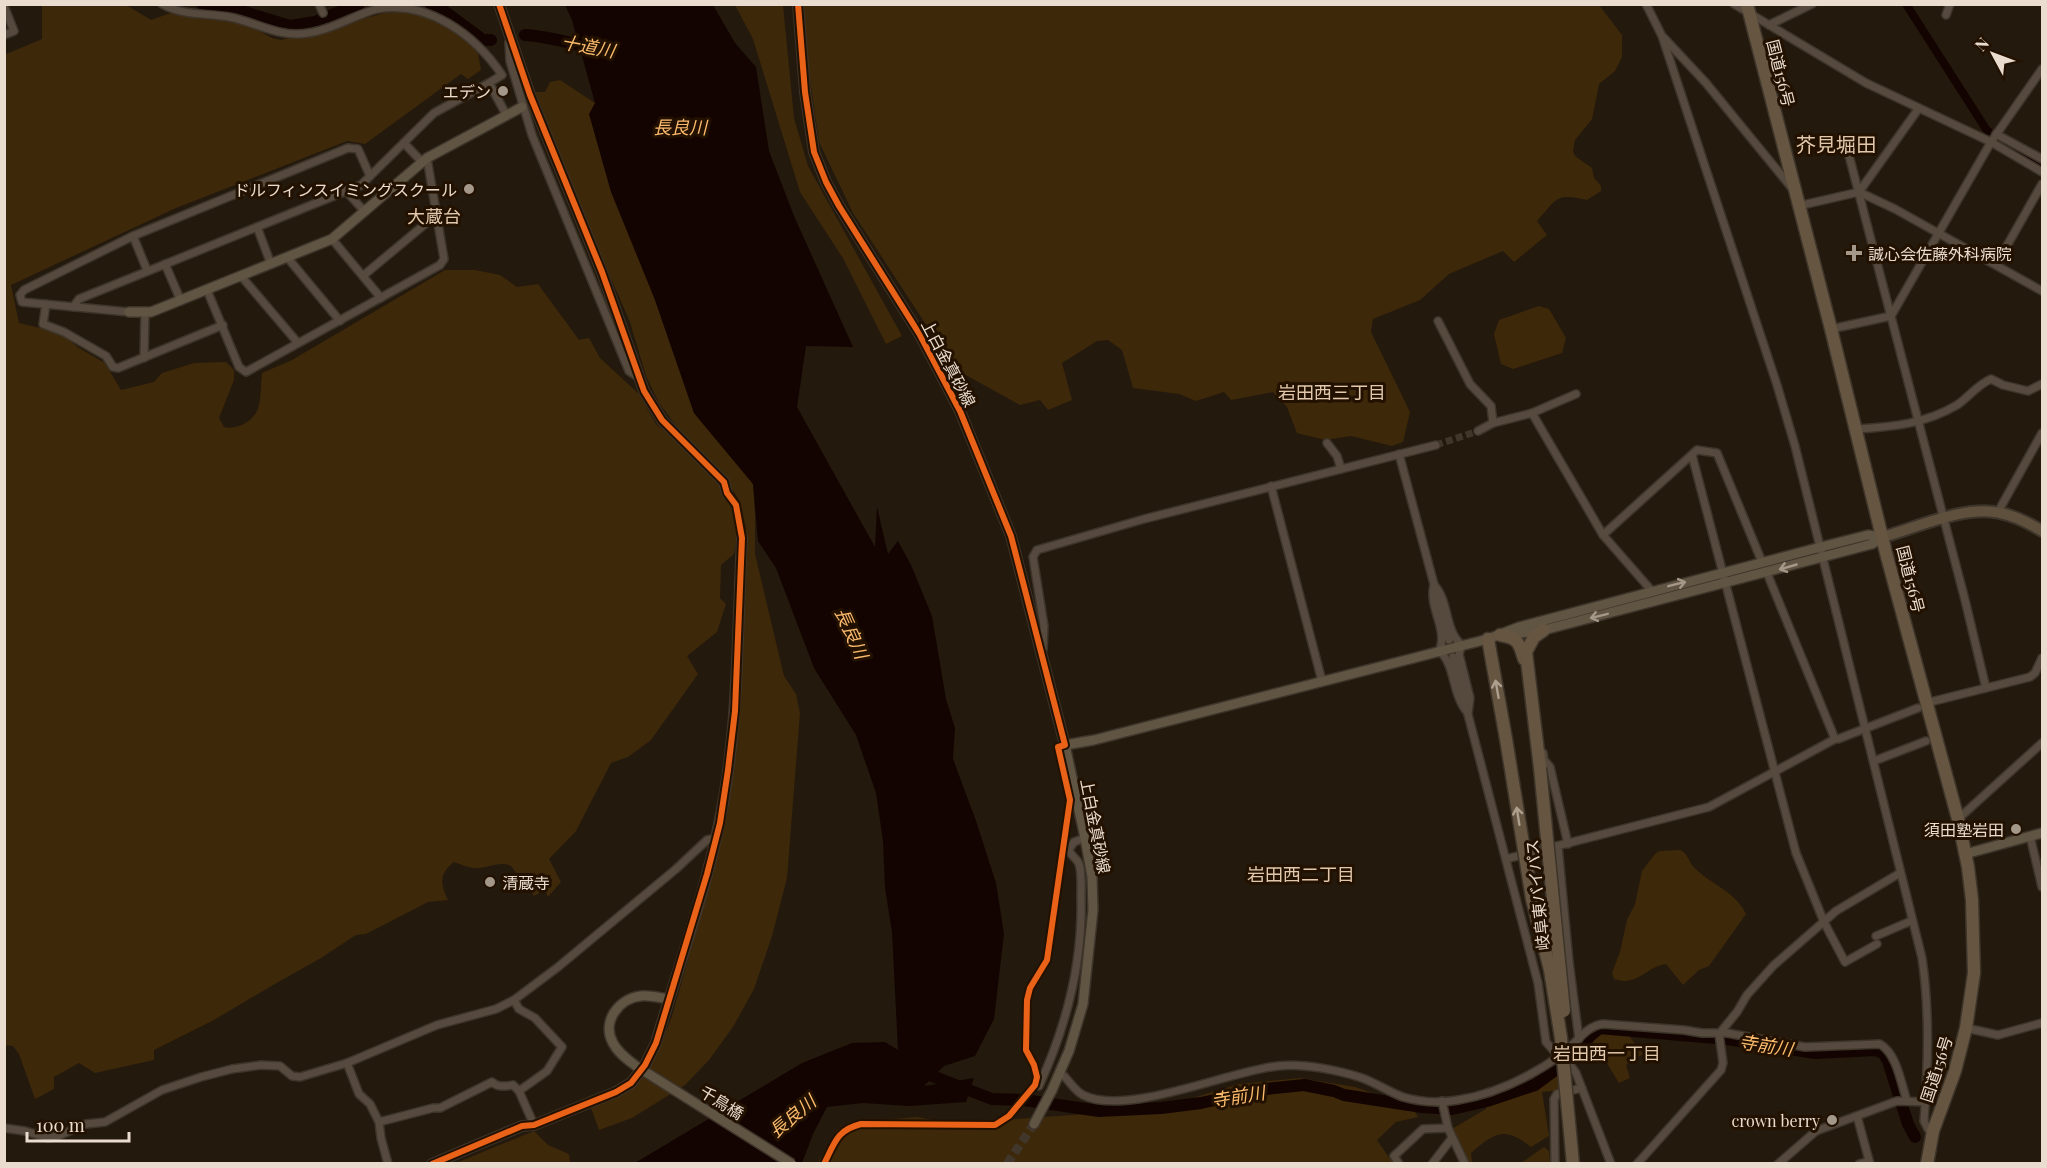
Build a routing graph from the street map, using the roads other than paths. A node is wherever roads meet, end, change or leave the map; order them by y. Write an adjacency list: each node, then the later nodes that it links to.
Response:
1 (162, 4): 18 (street)
2 (319, 4): 11 (street)
3 (499, 4): 15 (street)
4 (798, 4): 97 (street, 上白金真砂線)
5 (1646, 4): 16 (street)
6 (1734, 4): 10 (street)
7 (1812, 4): 13 (street)
8 (1950, 4): 12 (street)
9 (4, 6): 14 (street)
10 (1748, 9): 13 (street); 31 (highway, 国道156号)
11 (323, 13)
12 (1946, 15)
13 (1769, 25): 20 (street)
14 (4, 35)
15 (509, 36): 19 (street); 63 (street)
16 (1662, 36): 31 (street); 85 (street)
17 (2043, 69): 22 (street)
18 (489, 83): 21 (street); 24 (street)
19 (522, 107): 21 (street); 63 (street)
20 (1919, 108): 23 (street); 33 (street)
21 (507, 116): 27 (street)
22 (1996, 134): 23 (street); 26 (street)
23 (1991, 142): 28 (street); 38 (street)
24 (404, 143): 27 (street); 29 (street)
25 (1846, 144): 33 (street)
26 (2043, 159)
27 (425, 160): 35 (street); 36 (street)
28 (2043, 172)
29 (370, 176): 32 (street); 39 (street)
30 (2043, 184): 44 (street)
31 (1794, 190): 34 (highway, 国道156号)
32 (346, 191): 35 (street); 37 (street)
33 (1859, 192): 34 (street); 38 (street); 56 (street)
34 (1798, 207): 60 (highway, 国道156号)
35 (365, 212): 40 (street)
36 (436, 215): 46 (street); 50 (street)
37 (257, 227): 42 (street); 43 (street)
38 (1938, 232): 44 (street); 56 (street)
39 (133, 236): 45 (street); 52 (street)
40 (332, 239): 41 (street); 46 (street)
41 (287, 257): 43 (street); 57 (street)
42 (165, 264): 45 (street); 51 (street)
43 (271, 264): 47 (street)
44 (1996, 265): 49 (street)
45 (147, 270): 53 (street)
46 (364, 275): 50 (street)
47 (241, 276): 48 (street); 61 (street)
48 (207, 290): 51 (street); 59 (street)
49 (2043, 291)
50 (381, 298): 57 (street)
51 (181, 301): 55 (street)
52 (46, 304): 53 (street); 62 (street)
53 (73, 307): 54 (street)
54 (129, 312): 55 (street)
55 (144, 313): 62 (street)
56 (1892, 316): 60 (street); 67 (street)
57 (340, 321): 61 (street)
58 (1438, 321): 68 (street)
59 (223, 325): 61 (street); 62 (street)
60 (1831, 329): 69 (highway, 国道156号)
61 (298, 343)
62 (144, 358)
63 (640, 378): 78 (street)
64 (2043, 384): 67 (street)
65 (1576, 394): 66 (street)
66 (1532, 413): 68 (street); 82 (street)
67 (1919, 421): 69 (street); 80 (street)
68 (1493, 423): 70 (street)
69 (1856, 429): 83 (highway, 国道156号)
70 (1478, 431)
71 (2043, 433): 79 (street)
72 (1327, 443): 76 (street)
73 (1436, 445): 74 (street)
74 (1399, 454): 76 (street); 90 (street)
75 (1692, 455): 82 (street); 86 (street); 87 (street)
76 (1341, 469): 77 (street)
77 (1271, 486): 97 (street); 101 (street)
78 (727, 493)
79 (1998, 512): 80 (main road); 81 (main road)
80 (1943, 519): 83 (main road); 102 (street)
81 (2043, 531)
82 (1603, 535): 91 (street)
83 (1883, 537): 85 (street); 103 (highway, 国道156号)
84 (741, 538): 116 (street)
85 (1822, 552): 86 (street); 88 (street, one-way to 88); 105 (street)
86 (1762, 562): 87 (street)
87 (1722, 572): 89 (street); 91 (street, one-way to 87)
88 (1767, 573): 89 (street); 112 (street)
89 (1724, 583): 92 (street, one-way to 92); 112 (street)
90 (1434, 585): 94 (street); 95 (street); 96 (street)
91 (1651, 590): 93 (street)
92 (1544, 630): 93 (street); 100 (highway, 岐阜東バイパス)
93 (1494, 637): 95 (street); 100 (highway); 159 (highway, 岐阜東バイパス, one-way to 93, bridge)
94 (1449, 640)
95 (1462, 645): 96 (street); 104 (street)
96 (1438, 651): 101 (street); 104 (street)
97 (1042, 657): 109 (street, 上白金真砂線)
98 (1453, 657): 104 (street)
99 (2043, 658): 102 (street)
100 (1527, 665): 111 (highway, 岐阜東バイパス)
101 (1322, 681): 109 (street)
102 (1986, 688): 103 (street)
103 (1922, 706): 105 (street); 113 (highway, 国道156号)
104 (1468, 713): 121 (street)
105 (1866, 728): 106 (street); 110 (street)
106 (1838, 739)
107 (1926, 741): 110 (street)
108 (2043, 743): 113 (street)
109 (1065, 746): 117 (street, 上白金真砂線)
110 (1874, 761): 122 (street)
111 (1545, 767): 118 (street); 160 (highway, 岐阜東バイパス, bridge)
112 (1775, 773): 118 (street); 125 (street)
113 (1958, 819): 120 (highway, 国道156号)
114 (2043, 833): 115 (street)
115 (2030, 837): 120 (street); 123 (street)
116 (716, 838): 126 (street); 127 (street)
117 (1085, 838): 134 (street); 144 (street, 上白金真砂線)
118 (1568, 844): 119 (street)
119 (1558, 846): 121 (street); 131 (street)
120 (1965, 854): 129 (highway, 国道156号)
121 (1506, 859): 132 (street)
122 (1900, 873): 124 (street); 125 (street)
123 (2043, 887)
124 (1911, 921): 125 (street); 141 (street)
125 (1824, 922): 130 (street)
126 (669, 999): 146 (street); 154 (street, 千鳥橋, bridge)
127 (514, 1000): 133 (street); 139 (street)
128 (2043, 1023): 129 (street)
129 (1966, 1028): 149 (highway, 国道156号)
130 (1719, 1038): 131 (street); 140 (street); 162 (street)
131 (1579, 1039): 132 (street)
132 (1562, 1054): 138 (street); 142 (street)
133 (347, 1064): 145 (street); 147 (street)
134 (1049, 1064): 135 (street); 137 (street)
135 (1056, 1070)
136 (1064, 1076): 142 (street)
137 (1035, 1085)
138 (1582, 1088): 158 (street); 161 (street)
139 (519, 1091): 145 (street); 146 (street)
140 (1907, 1101): 141 (street); 143 (street)
141 (1926, 1102): 149 (street)
142 (1443, 1106): 148 (street)
143 (1857, 1116): 151 (street); 163 (street)
144 (1036, 1120)
145 (380, 1122): 152 (street)
146 (534, 1125): 153 (street)
147 (4, 1128)
148 (1448, 1128): 150 (street); 155 (street)
149 (1933, 1131): 165 (highway, 国道156号)
150 (1452, 1138): 156 (street); 157 (street)
151 (1869, 1162): 164 (street)
152 (388, 1164)
153 (432, 1164)
154 (792, 1164)
155 (1399, 1164)
156 (1432, 1164)
157 (1465, 1164)
158 (1555, 1164)
159 (1573, 1164)
160 (1579, 1164)
161 (1611, 1164)
162 (1637, 1164)
163 (1778, 1164)
164 (1859, 1164)
165 (1928, 1164)

